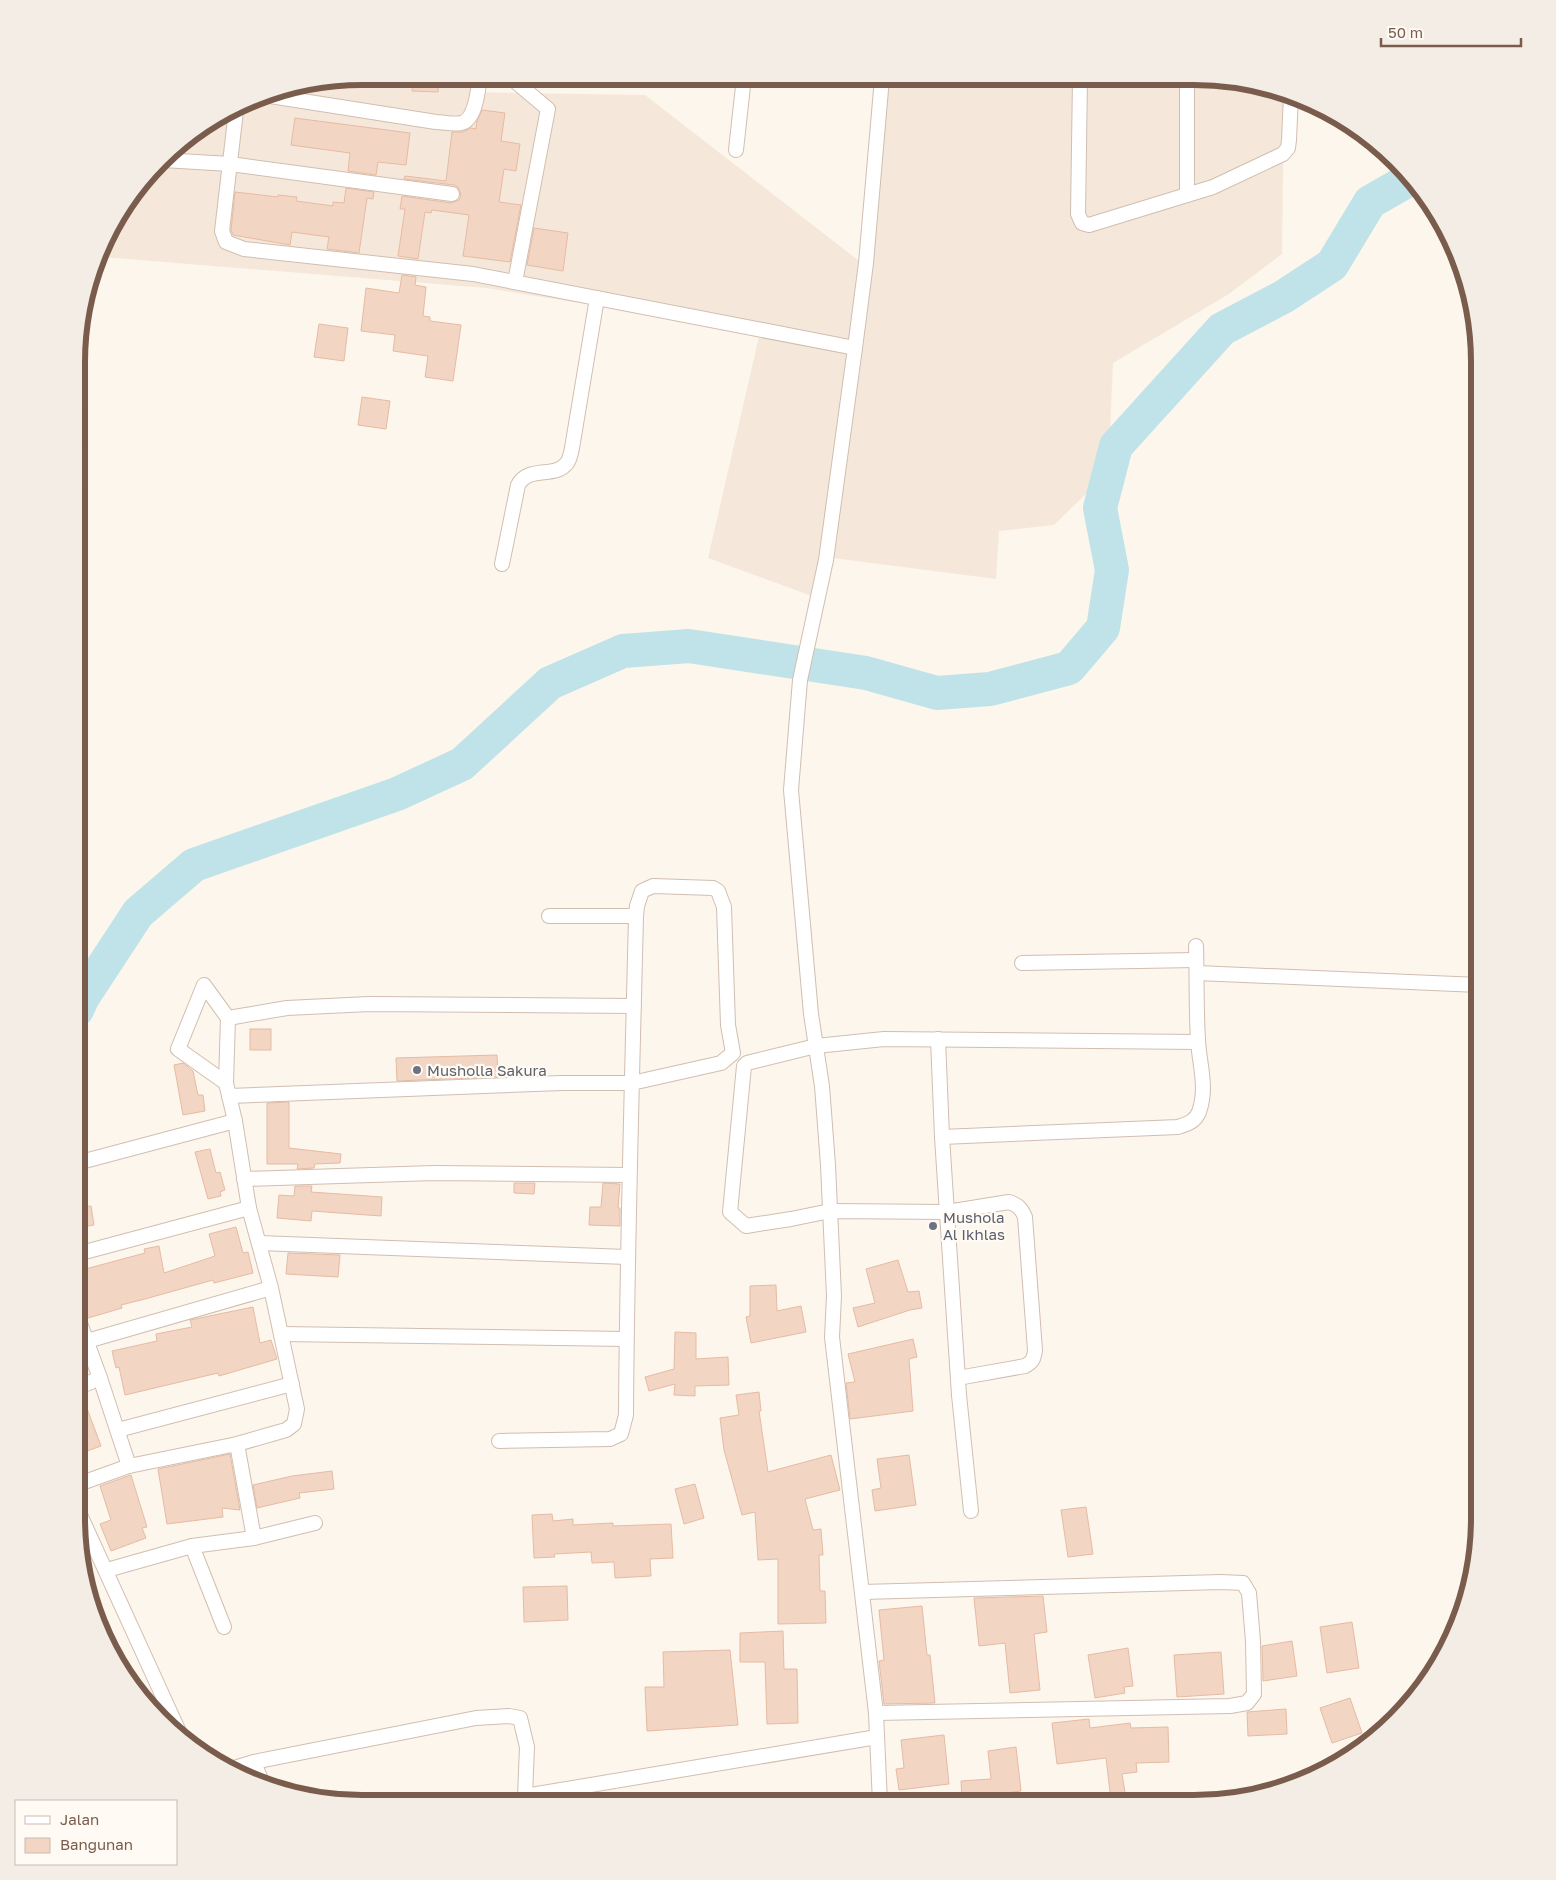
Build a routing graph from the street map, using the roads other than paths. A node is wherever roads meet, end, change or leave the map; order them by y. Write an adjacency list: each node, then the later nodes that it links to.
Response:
1 (479, 85): 7 (street)
2 (520, 85): 15 (street)
3 (743, 85): 10 (street)
4 (881, 85): 17 (street)
5 (1080, 85): 14 (street)
6 (1187, 85): 14 (street)
7 (280, 98)
8 (1291, 103): 14 (street)
9 (235, 116): 12 (street)
10 (736, 150)
11 (172, 161): 12 (street)
12 (230, 164): 13 (street); 15 (street)
13 (452, 194)
14 (1187, 195)
15 (514, 282): 16 (street)
16 (597, 298): 17 (street); 18 (street)
17 (855, 348): 29 (street)
18 (502, 564)
19 (549, 916): 20 (street)
20 (636, 916): 25 (street); 30 (street)
21 (1196, 946): 23 (street)
22 (1022, 963): 23 (street)
23 (1197, 967): 24 (street); 28 (street)
24 (1471, 984)
25 (634, 1006): 26 (street); 30 (street)
26 (228, 1018): 31 (street); 31 (street)
27 (938, 1039): 28 (street); 29 (street); 33 (street)
28 (1198, 1042): 33 (street)
29 (816, 1046): 38 (street); 38 (street)
30 (632, 1083): 31 (street); 35 (street)
31 (227, 1089): 32 (street)
32 (234, 1121): 34 (street); 36 (street)
33 (942, 1137): 39 (street)
34 (85, 1161)
35 (629, 1175): 36 (street); 42 (street)
36 (244, 1179): 37 (street)
37 (249, 1208): 40 (street); 41 (street)
38 (830, 1211): 39 (street); 63 (street)
39 (947, 1212): 49 (street); 49 (street)
40 (259, 1243): 42 (street); 43 (street)
41 (85, 1252)
42 (627, 1257): 46 (street)
43 (271, 1288): 44 (street); 47 (street)
44 (281, 1334): 46 (street); 51 (street)
45 (85, 1336): 47 (street)
46 (626, 1339): 53 (street)
47 (87, 1341): 48 (street)
48 (100, 1378): 50 (street); 52 (street)
49 (958, 1378): 57 (street)
50 (85, 1384)
51 (292, 1384): 52 (street); 54 (street)
52 (118, 1430): 55 (street)
53 (499, 1441)
54 (237, 1444): 55 (street); 60 (street)
55 (129, 1466): 56 (street)
56 (85, 1481)
57 (971, 1511)
58 (315, 1523): 60 (street)
59 (85, 1526): 62 (street)
60 (254, 1538): 61 (street)
61 (192, 1546): 62 (street); 64 (street)
62 (106, 1570): 66 (street)
63 (862, 1592): 65 (street); 65 (street)
64 (224, 1627)
65 (876, 1713): 67 (street)
66 (175, 1722)
67 (878, 1737): 72 (street); 73 (street)
68 (254, 1762): 69 (street); 70 (street); 71 (street)
69 (240, 1766)
70 (259, 1775)
71 (525, 1795)
72 (548, 1795)
73 (880, 1795)

